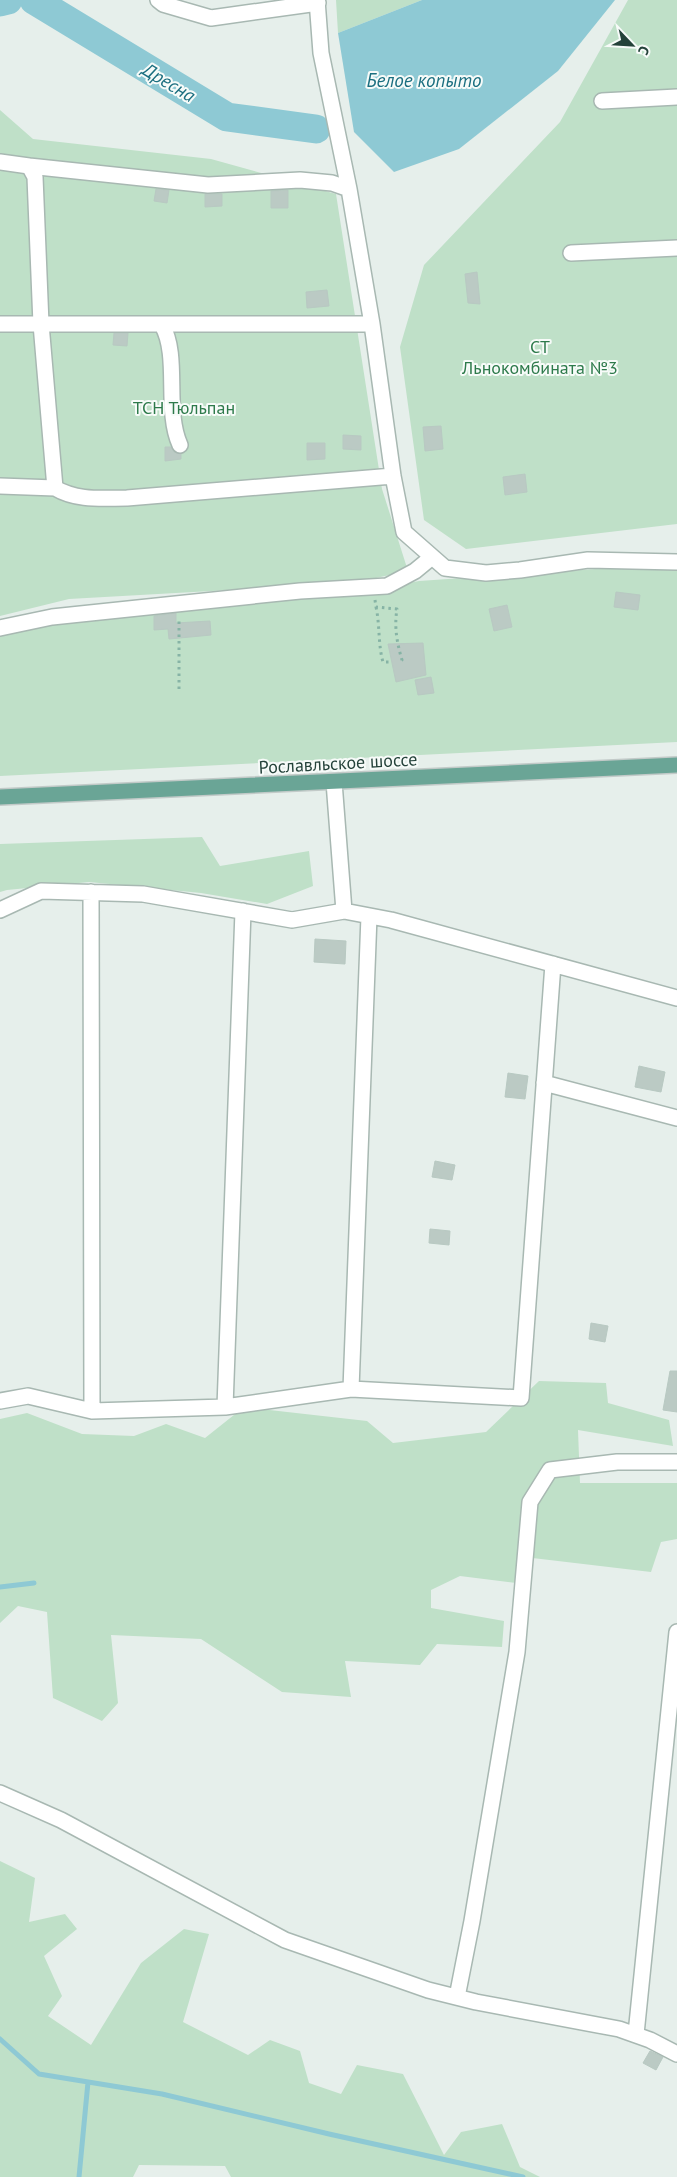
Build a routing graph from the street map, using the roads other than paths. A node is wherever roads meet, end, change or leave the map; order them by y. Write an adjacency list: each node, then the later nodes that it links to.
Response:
1 (158, 0): 2 (street)
2 (317, 2): 7 (street)
3 (677, 97): 4 (street)
4 (602, 102)
5 (0, 162): 6 (street)
6 (29, 166): 7 (street); 11 (street)
7 (349, 189): 12 (street)
8 (677, 248): 9 (street)
9 (571, 254)
10 (0, 324): 11 (street)
11 (41, 324): 13 (street); 17 (street)
12 (372, 324): 13 (street); 15 (street)
13 (162, 325): 14 (street)
14 (180, 445)
15 (393, 476): 17 (street); 18 (street)
16 (0, 486): 17 (street)
17 (55, 488)
18 (432, 556): 19 (street); 20 (street)
19 (677, 562)
20 (0, 628)
21 (677, 765): 22 (main road, Рославльское шоссе)
22 (334, 782): 23 (main road, Рославльское шоссе); 26 (street)
23 (0, 797)
24 (91, 892): 25 (street); 27 (street); 36 (street)
25 (0, 910)
26 (344, 910): 27 (street); 28 (street)
27 (243, 911): 35 (street)
28 (369, 916): 29 (street); 33 (street)
29 (553, 964): 30 (street); 31 (street)
30 (677, 998)
31 (544, 1083): 32 (street); 33 (street)
32 (677, 1118)
33 (351, 1389): 35 (street)
34 (0, 1401): 36 (street)
35 (224, 1407): 36 (street)
36 (92, 1411)
37 (677, 1462): 40 (street)
38 (677, 1632): 41 (street)
39 (0, 1793): 40 (street)
40 (457, 1997): 41 (street)
41 (636, 2034): 42 (street)
42 (677, 2054)

